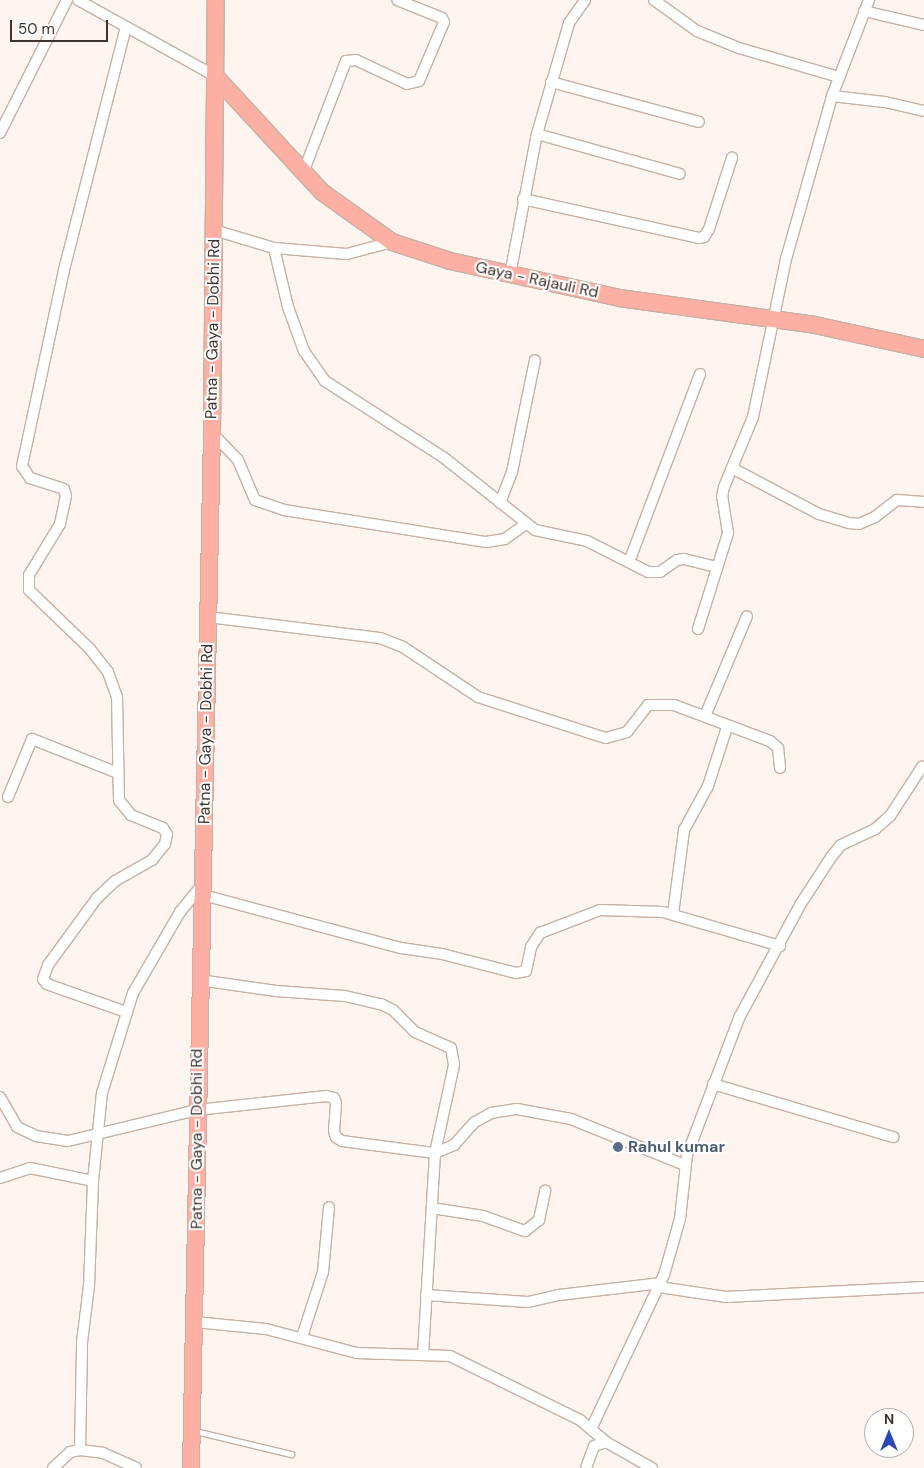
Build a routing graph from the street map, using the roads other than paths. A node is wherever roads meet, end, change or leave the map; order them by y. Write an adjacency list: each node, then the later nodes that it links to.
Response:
1 (67, 0): 16 (street)
2 (78, 0): 10 (street)
3 (216, 0): 11 (main road, Patna - Gaya - Dobhi Rd)
4 (396, 0): 22 (street)
5 (585, 0): 13 (street)
6 (654, 0): 12 (street)
7 (869, 0): 8 (street)
8 (864, 11): 9 (street); 12 (street)
9 (924, 25)
10 (126, 27): 11 (street); 47 (street)
11 (215, 76): 22 (main road, Gaya - Rajauli Rd); 25 (main road, Patna - Gaya - Dobhi Rd)
12 (839, 77): 14 (street)
13 (551, 82): 18 (street); 20 (street)
14 (832, 96): 17 (street); 29 (street)
15 (0, 111): 16 (street)
16 (11, 111): 19 (street)
17 (924, 111)
18 (698, 122)
19 (0, 133)
20 (537, 134): 23 (street); 24 (street)
21 (732, 158): 24 (street)
22 (303, 173): 26 (main road, Gaya - Rajauli Rd)
23 (680, 174)
24 (523, 199): 28 (street)
25 (214, 230): 27 (street); 33 (main road, Patna - Gaya - Dobhi Rd)
26 (392, 242): 27 (street); 28 (main road, Gaya - Rajauli Rd)
27 (274, 248): 36 (street)
28 (510, 275): 29 (main road, Gaya - Rajauli Rd)
29 (774, 319): 30 (main road, Gaya - Rajauli Rd); 34 (street)
30 (924, 350)
31 (535, 360): 36 (street)
32 (700, 374): 38 (street)
33 (212, 432): 37 (street); 41 (main road, Patna - Gaya - Dobhi Rd)
34 (732, 468): 35 (street); 39 (street)
35 (924, 502)
36 (500, 503): 37 (street)
37 (527, 523): 38 (street)
38 (629, 562): 39 (street)
39 (717, 567): 42 (street)
40 (747, 616): 43 (street)
41 (208, 617): 43 (street); 49 (main road, Patna - Gaya - Dobhi Rd)
42 (698, 630)
43 (706, 716): 44 (street)
44 (727, 727): 46 (street); 50 (street)
45 (922, 767): 51 (street)
46 (780, 768)
47 (118, 773): 48 (street); 53 (street)
48 (8, 797)
49 (203, 889): 50 (street); 52 (main road, Patna - Gaya - Dobhi Rd); 53 (street)
50 (673, 914): 51 (street)
51 (780, 946): 54 (street)
52 (199, 980): 56 (main road, Patna - Gaya - Dobhi Rd); 59 (street)
53 (126, 1012): 57 (street)
54 (713, 1084): 58 (street); 60 (street)
55 (0, 1097): 57 (street)
56 (197, 1110): 57 (street); 59 (street); 69 (main road, Patna - Gaya - Dobhi Rd)
57 (97, 1136): 62 (street)
58 (893, 1137)
59 (435, 1154): 60 (street); 65 (street)
60 (685, 1164): 66 (street)
61 (0, 1178): 62 (street)
62 (93, 1181): 75 (street)
63 (545, 1191): 65 (street)
64 (329, 1208): 70 (street)
65 (432, 1208): 68 (street)
66 (660, 1285): 67 (street); 68 (street); 72 (street)
67 (924, 1288)
68 (426, 1295): 71 (street)
69 (195, 1322): 70 (street); 73 (main road, Patna - Gaya - Dobhi Rd)
70 (302, 1337): 71 (street)
71 (423, 1354): 72 (street)
72 (592, 1427): 74 (street)
73 (192, 1430): 76 (lane); 79 (main road, Patna - Gaya - Dobhi Rd)
74 (606, 1442): 80 (street); 81 (street)
75 (80, 1450): 77 (street); 78 (street)
76 (291, 1454)
77 (53, 1468)
78 (136, 1468)
79 (191, 1468)
80 (586, 1468)
81 (652, 1468)

